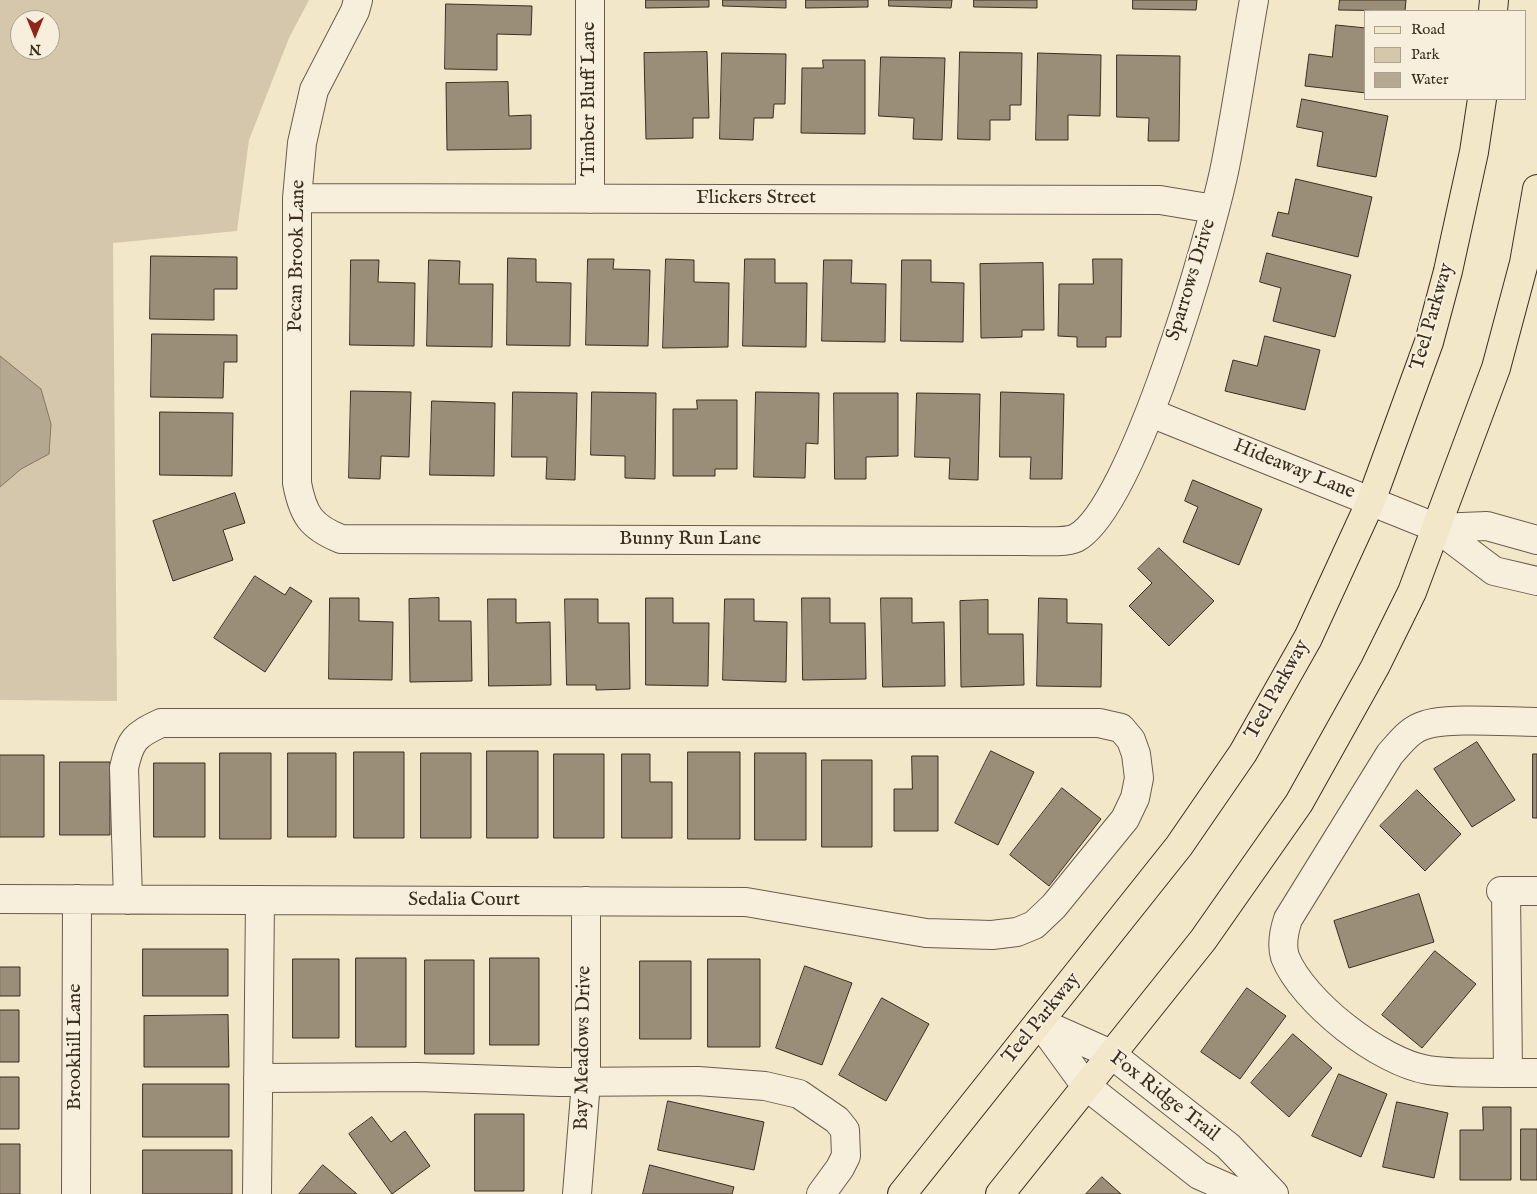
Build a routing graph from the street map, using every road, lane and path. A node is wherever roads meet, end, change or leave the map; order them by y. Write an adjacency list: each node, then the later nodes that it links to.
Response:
1 (358, 0): 6 (street, Pecan Brook Lane)
2 (590, 0): 7 (street, Timber Bluff Lane)
3 (1254, 0): 8 (street, Sparrows Drive)
4 (1482, 100): 10 (main road, Teel Parkway)
5 (1537, 189): 12 (main road)
6 (297, 198): 7 (street, Flickers Street); 11 (street, Pecan Brook Lane)
7 (590, 199): 8 (street, Flickers Street)
8 (1214, 209): 9 (street, Sparrows Drive)
9 (1151, 413): 10 (street, Hideaway Lane); 13 (street, Sparrows Drive)
10 (1371, 501): 12 (street, Hideaway Lane); 23 (main road, Teel Parkway)
11 (311, 520): 13 (street, Bunny Run Lane)
12 (1437, 528): 14 (street, Hideaway Lane); 15 (street, Hideaway Lane); 24 (main road)
13 (1076, 538)
14 (1537, 540)
15 (1537, 581)
16 (1537, 722): 25 (street)
17 (1537, 891): 25 (street)
18 (0, 899): 19 (street, Sedalia Court)
19 (76, 899): 20 (street, Sedalia Court); 30 (street, Brookhill Lane)
20 (128, 900): 21 (street, Sedalia Court); 22 (street, Sedalia Court)
21 (260, 900): 22 (street, Sedalia Court); 27 (street)
22 (586, 901): 28 (street, Bay Meadows Drive)
23 (1039, 1022): 24 (street, Fox Ridge Trail); 29 (street, Fox Ridge Trail); 34 (main road, Teel Parkway)
24 (1111, 1054): 29 (main road); 37 (street, Fox Ridge Trail)
25 (1508, 1073): 26 (street)
26 (1537, 1073)
27 (258, 1078): 28 (street); 31 (street)
28 (586, 1082): 32 (street, Bay Meadows Drive); 33 (street)
29 (1085, 1085): 35 (main road); 36 (street, Fox Ridge Trail)
30 (76, 1194)
31 (257, 1194)
32 (577, 1194)
33 (821, 1194)
34 (902, 1194)
35 (1000, 1194)
36 (1242, 1194)
37 (1274, 1194)

